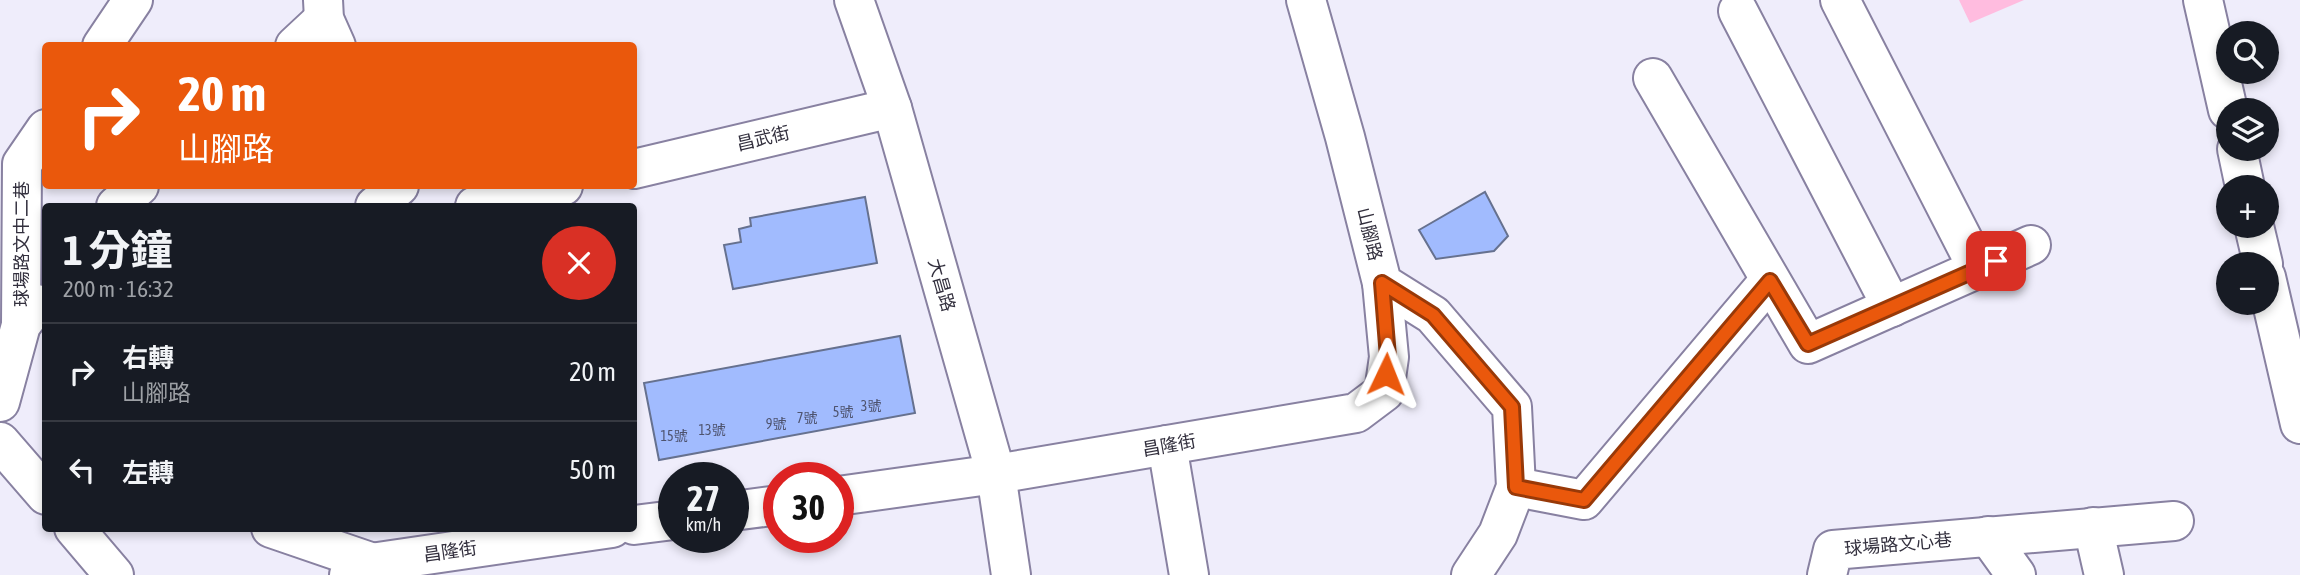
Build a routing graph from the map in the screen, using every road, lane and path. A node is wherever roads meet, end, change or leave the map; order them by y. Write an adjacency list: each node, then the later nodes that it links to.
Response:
1 (133, 0): 8 (street)
2 (854, 0): 12 (street, 大昌路)
3 (1306, 0): 22 (street, 山腳路)
4 (1840, 0): 20 (street)
5 (2203, 0): 11 (street)
6 (1738, 10): 24 (street)
7 (328, 21): 9 (street)
8 (105, 42)
9 (300, 42)
10 (1653, 78): 21 (street)
11 (2225, 98)
12 (892, 107): 14 (street, 昌武街); 33 (street, 大昌路)
13 (42, 135): 26 (street, 球場路文中二巷)
14 (637, 168)
15 (136, 189): 17 (street)
16 (550, 189): 18 (street)
17 (119, 203)
18 (488, 203)
19 (2031, 245): 20 (street)
20 (1978, 269): 24 (street)
21 (1770, 281): 24 (street); 34 (street)
22 (1382, 283): 31 (street, 昌隆街); 34 (street, 山腳路)
23 (42, 299): 26 (street)
24 (1892, 307)
25 (2275, 315): 28 (street)
26 (21, 325): 27 (street)
27 (0, 402)
28 (2300, 424)
29 (0, 435): 32 (street)
30 (0, 442): 35 (street)
31 (1167, 445): 33 (street, 昌隆街); 47 (street)
32 (42, 450)
33 (996, 474): 36 (street, 昌隆街); 46 (street, 大昌路)
34 (1516, 487): 48 (street, 山腳路)
35 (42, 490)
36 (854, 494)
37 (2174, 521): 40 (street, 球場路文心巷)
38 (658, 522): 39 (street)
39 (637, 525)
40 (2093, 527): 43 (street, 球場路文心巷); 51 (street)
41 (280, 532): 44 (street)
42 (587, 532): 44 (street, 昌隆街)
43 (1988, 536): 49 (street, 球場路文心巷); 50 (street)
44 (360, 569): 45 (street)
45 (407, 575)
46 (1011, 575)
47 (1189, 575)
48 (1472, 575)
49 (1827, 575)
50 (2016, 575)
51 (2104, 575)

